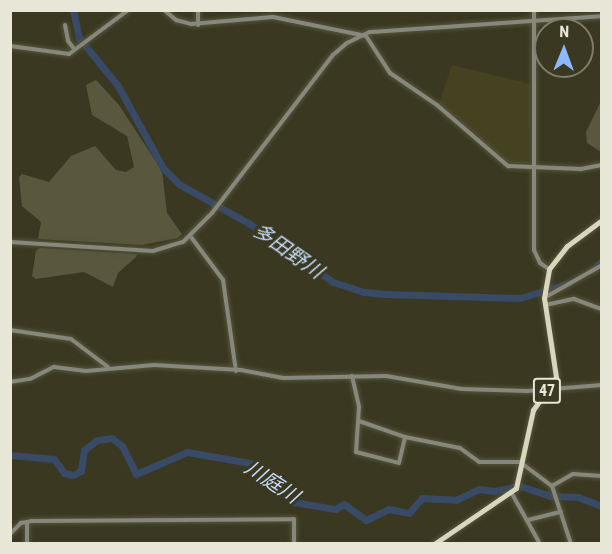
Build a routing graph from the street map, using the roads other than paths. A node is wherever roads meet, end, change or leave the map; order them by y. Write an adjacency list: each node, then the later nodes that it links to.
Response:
1 (128, 10): 13 (street)
2 (165, 10): 10 (street)
3 (198, 10): 10 (street)
4 (274, 10): 6 (street)
5 (602, 16): 7 (street)
6 (272, 17): 10 (street); 11 (street)
7 (557, 18)
8 (534, 19): 11 (street); 14 (street)
9 (65, 25): 13 (street)
10 (198, 25)
11 (363, 35): 14 (street); 17 (street)
12 (10, 46): 13 (street)
13 (76, 50)
14 (533, 165): 15 (street); 20 (street)
15 (602, 165)
16 (602, 220): 20 (main road, 47)
17 (191, 237): 18 (street); 26 (street)
18 (10, 242)
19 (602, 266): 21 (street)
20 (549, 269): 21 (main road, 47)
21 (544, 298): 22 (main road, 47)
22 (545, 305): 23 (street); 30 (main road, 47)
23 (602, 309)
24 (10, 330): 25 (street)
25 (108, 367): 26 (street); 28 (street)
26 (236, 371): 27 (street)
27 (352, 376): 30 (street); 31 (street)
28 (10, 382)
29 (602, 385): 30 (street)
30 (548, 390): 33 (main road, 47)
31 (358, 421): 32 (street); 32 (street)
32 (405, 437): 33 (street)
33 (522, 464): 35 (street); 36 (main road, 47)
34 (602, 476): 35 (street)
35 (553, 488): 37 (street)
36 (511, 491): 38 (street); 44 (main road, 47)
37 (561, 512): 38 (street); 45 (street)
38 (528, 520): 41 (street)
39 (27, 522): 40 (street); 42 (street); 43 (street)
40 (10, 534)
41 (539, 542)
42 (27, 543)
43 (294, 543)
44 (435, 543)
45 (571, 543)

